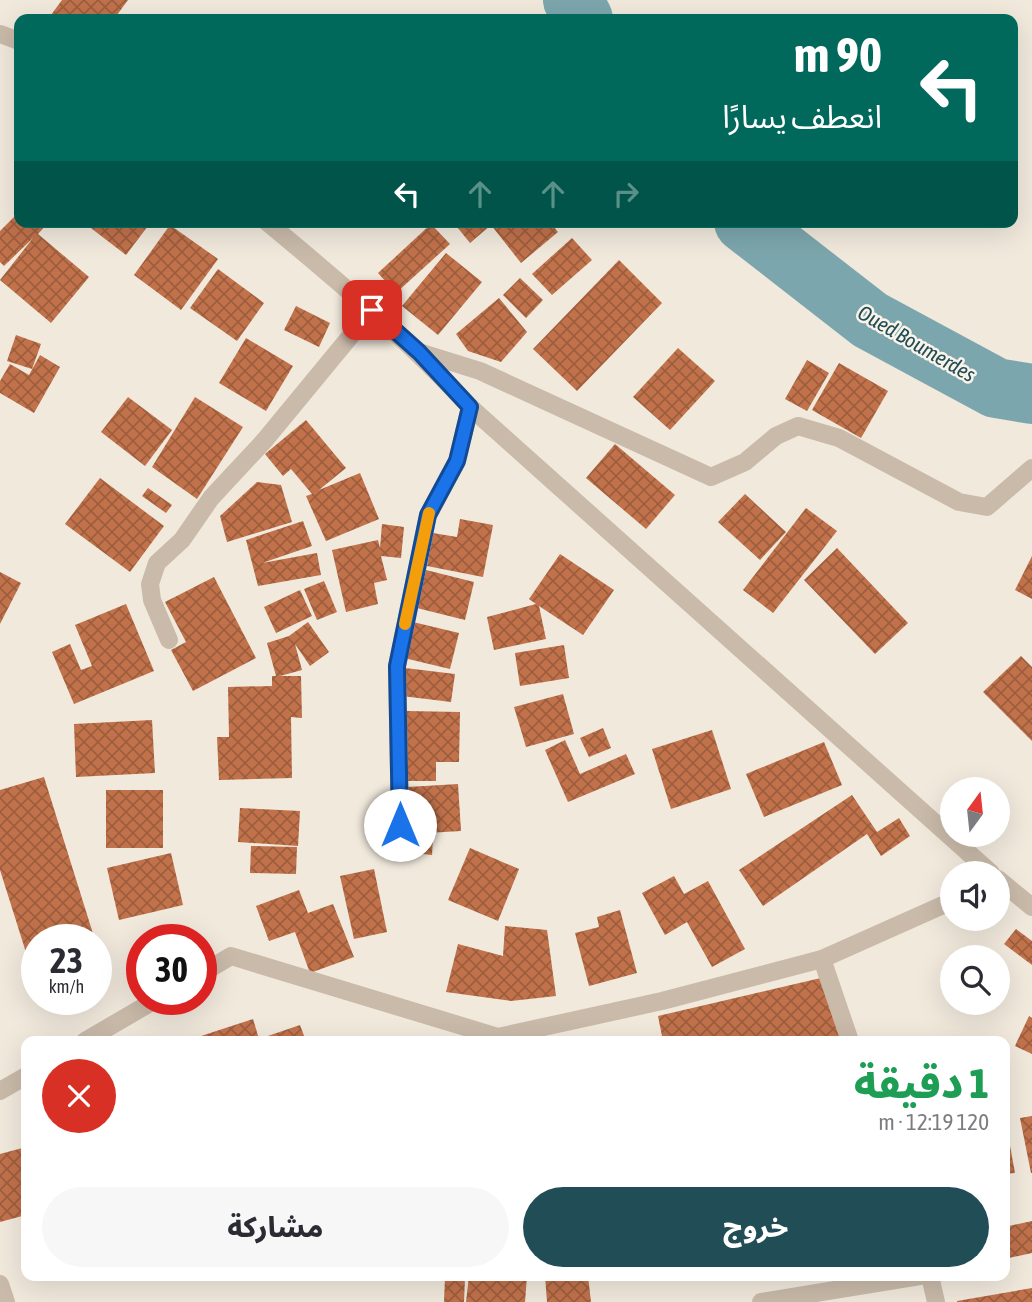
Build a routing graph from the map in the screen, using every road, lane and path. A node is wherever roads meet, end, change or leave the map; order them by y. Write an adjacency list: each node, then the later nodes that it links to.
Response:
1 (274, 228): 2 (street)
2 (372, 310): 3 (street); 6 (street)
3 (419, 352): 4 (street); 5 (street)
4 (470, 407): 7 (street); 8 (street)
5 (1032, 468)
6 (169, 640)
7 (400, 825)
8 (977, 861)
9 (1010, 890): 11 (street)
10 (940, 906): 12 (street)
11 (1032, 907)
12 (822, 959): 17 (street); 18 (street)
13 (217, 964): 16 (street)
14 (130, 1015): 15 (street)
15 (94, 1036)
16 (495, 1036)
17 (503, 1036)
18 (848, 1036)
19 (21, 1079): 20 (street)
20 (0, 1091)
21 (889, 1281): 25 (street)
22 (931, 1281): 26 (street)
23 (0, 1284): 24 (street)
24 (6, 1302)
25 (761, 1302)
26 (936, 1302)

